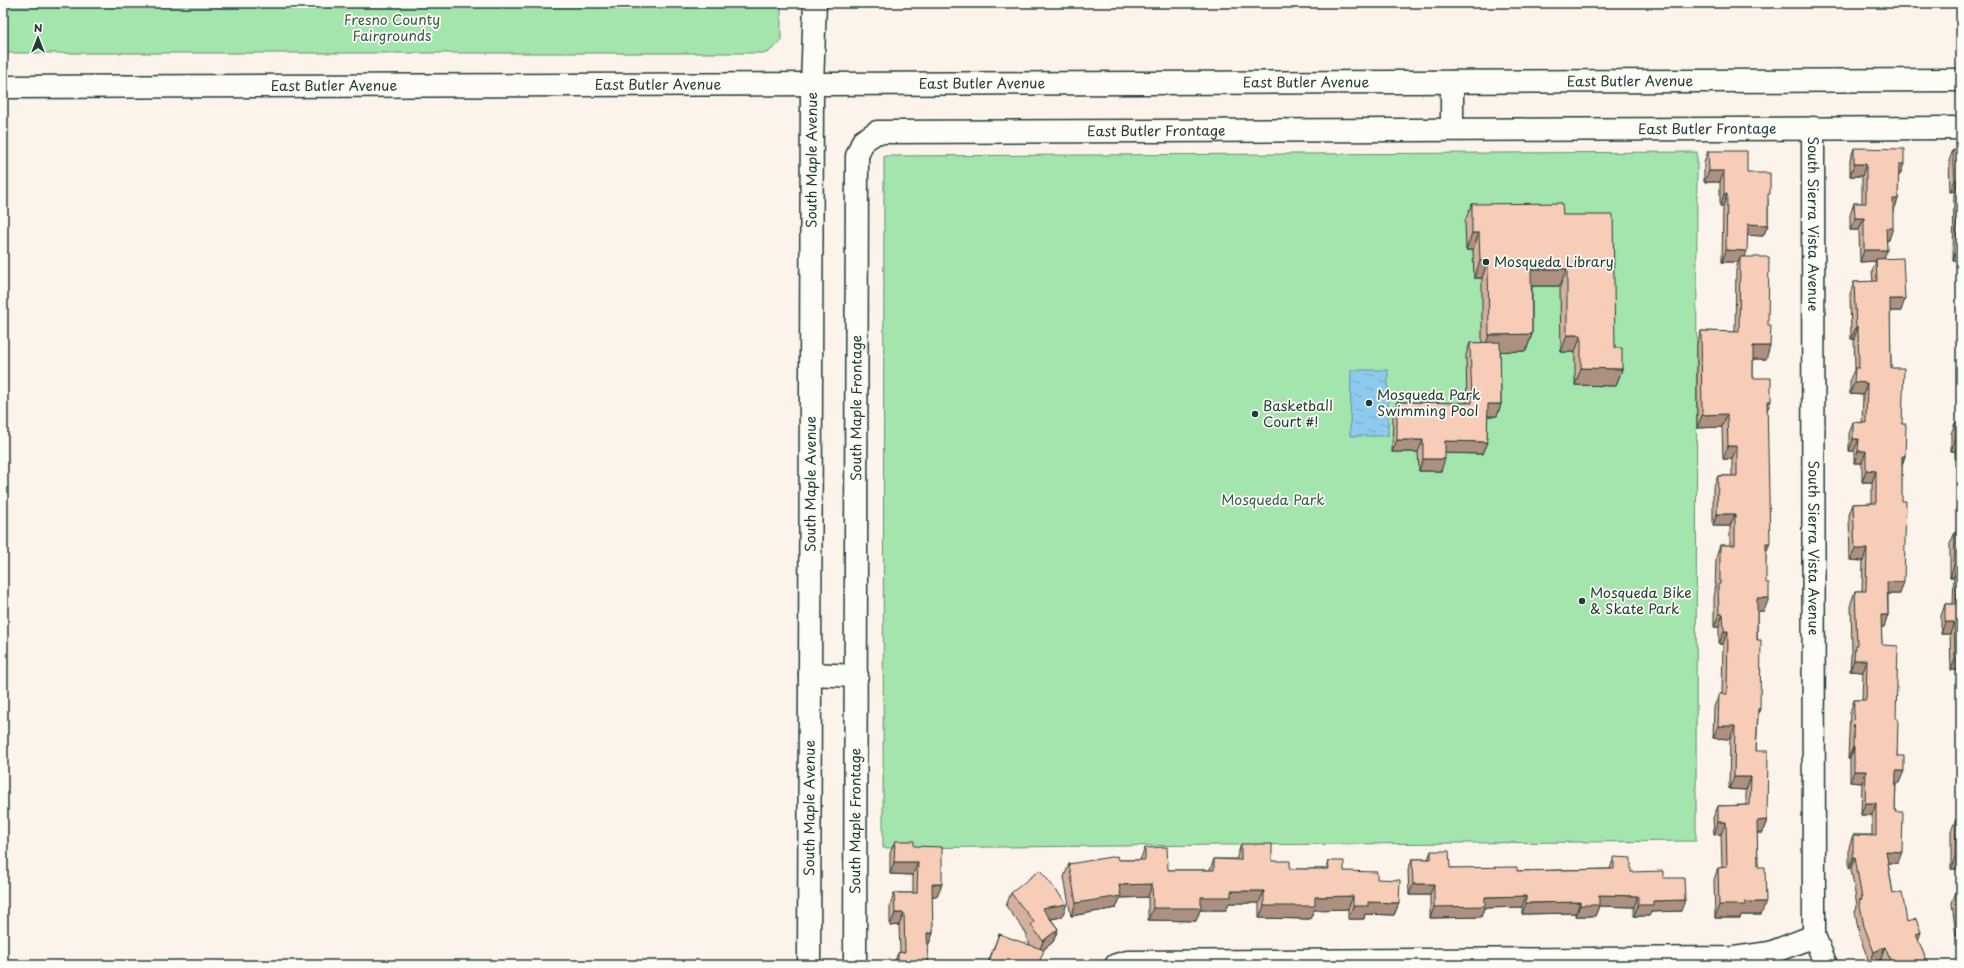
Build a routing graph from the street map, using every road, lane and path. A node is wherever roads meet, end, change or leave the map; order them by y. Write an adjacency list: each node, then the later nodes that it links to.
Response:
1 (815, 3): 4 (street, South Maple Avenue)
2 (1961, 80): 3 (street, East Butler Avenue)
3 (1452, 82): 4 (street, East Butler Avenue); 8 (street)
4 (812, 85): 5 (street, East Butler Avenue); 10 (street, South Maple Avenue)
5 (3, 87)
6 (1813, 128): 7 (street, East Butler Frontage); 8 (street, East Butler Frontage); 12 (street, South Sierra Vista Avenue)
7 (1961, 128)
8 (1452, 129): 9 (street, East Butler Frontage)
9 (864, 141): 11 (street, South Maple Frontage)
10 (810, 674): 11 (street); 13 (street, South Maple Avenue)
11 (857, 676): 14 (street, South Maple Frontage)
12 (1814, 936): 15 (street); 16 (street, South Sierra Vista Avenue)
13 (809, 965)
14 (855, 965)
15 (1116, 965)
16 (1826, 965)

